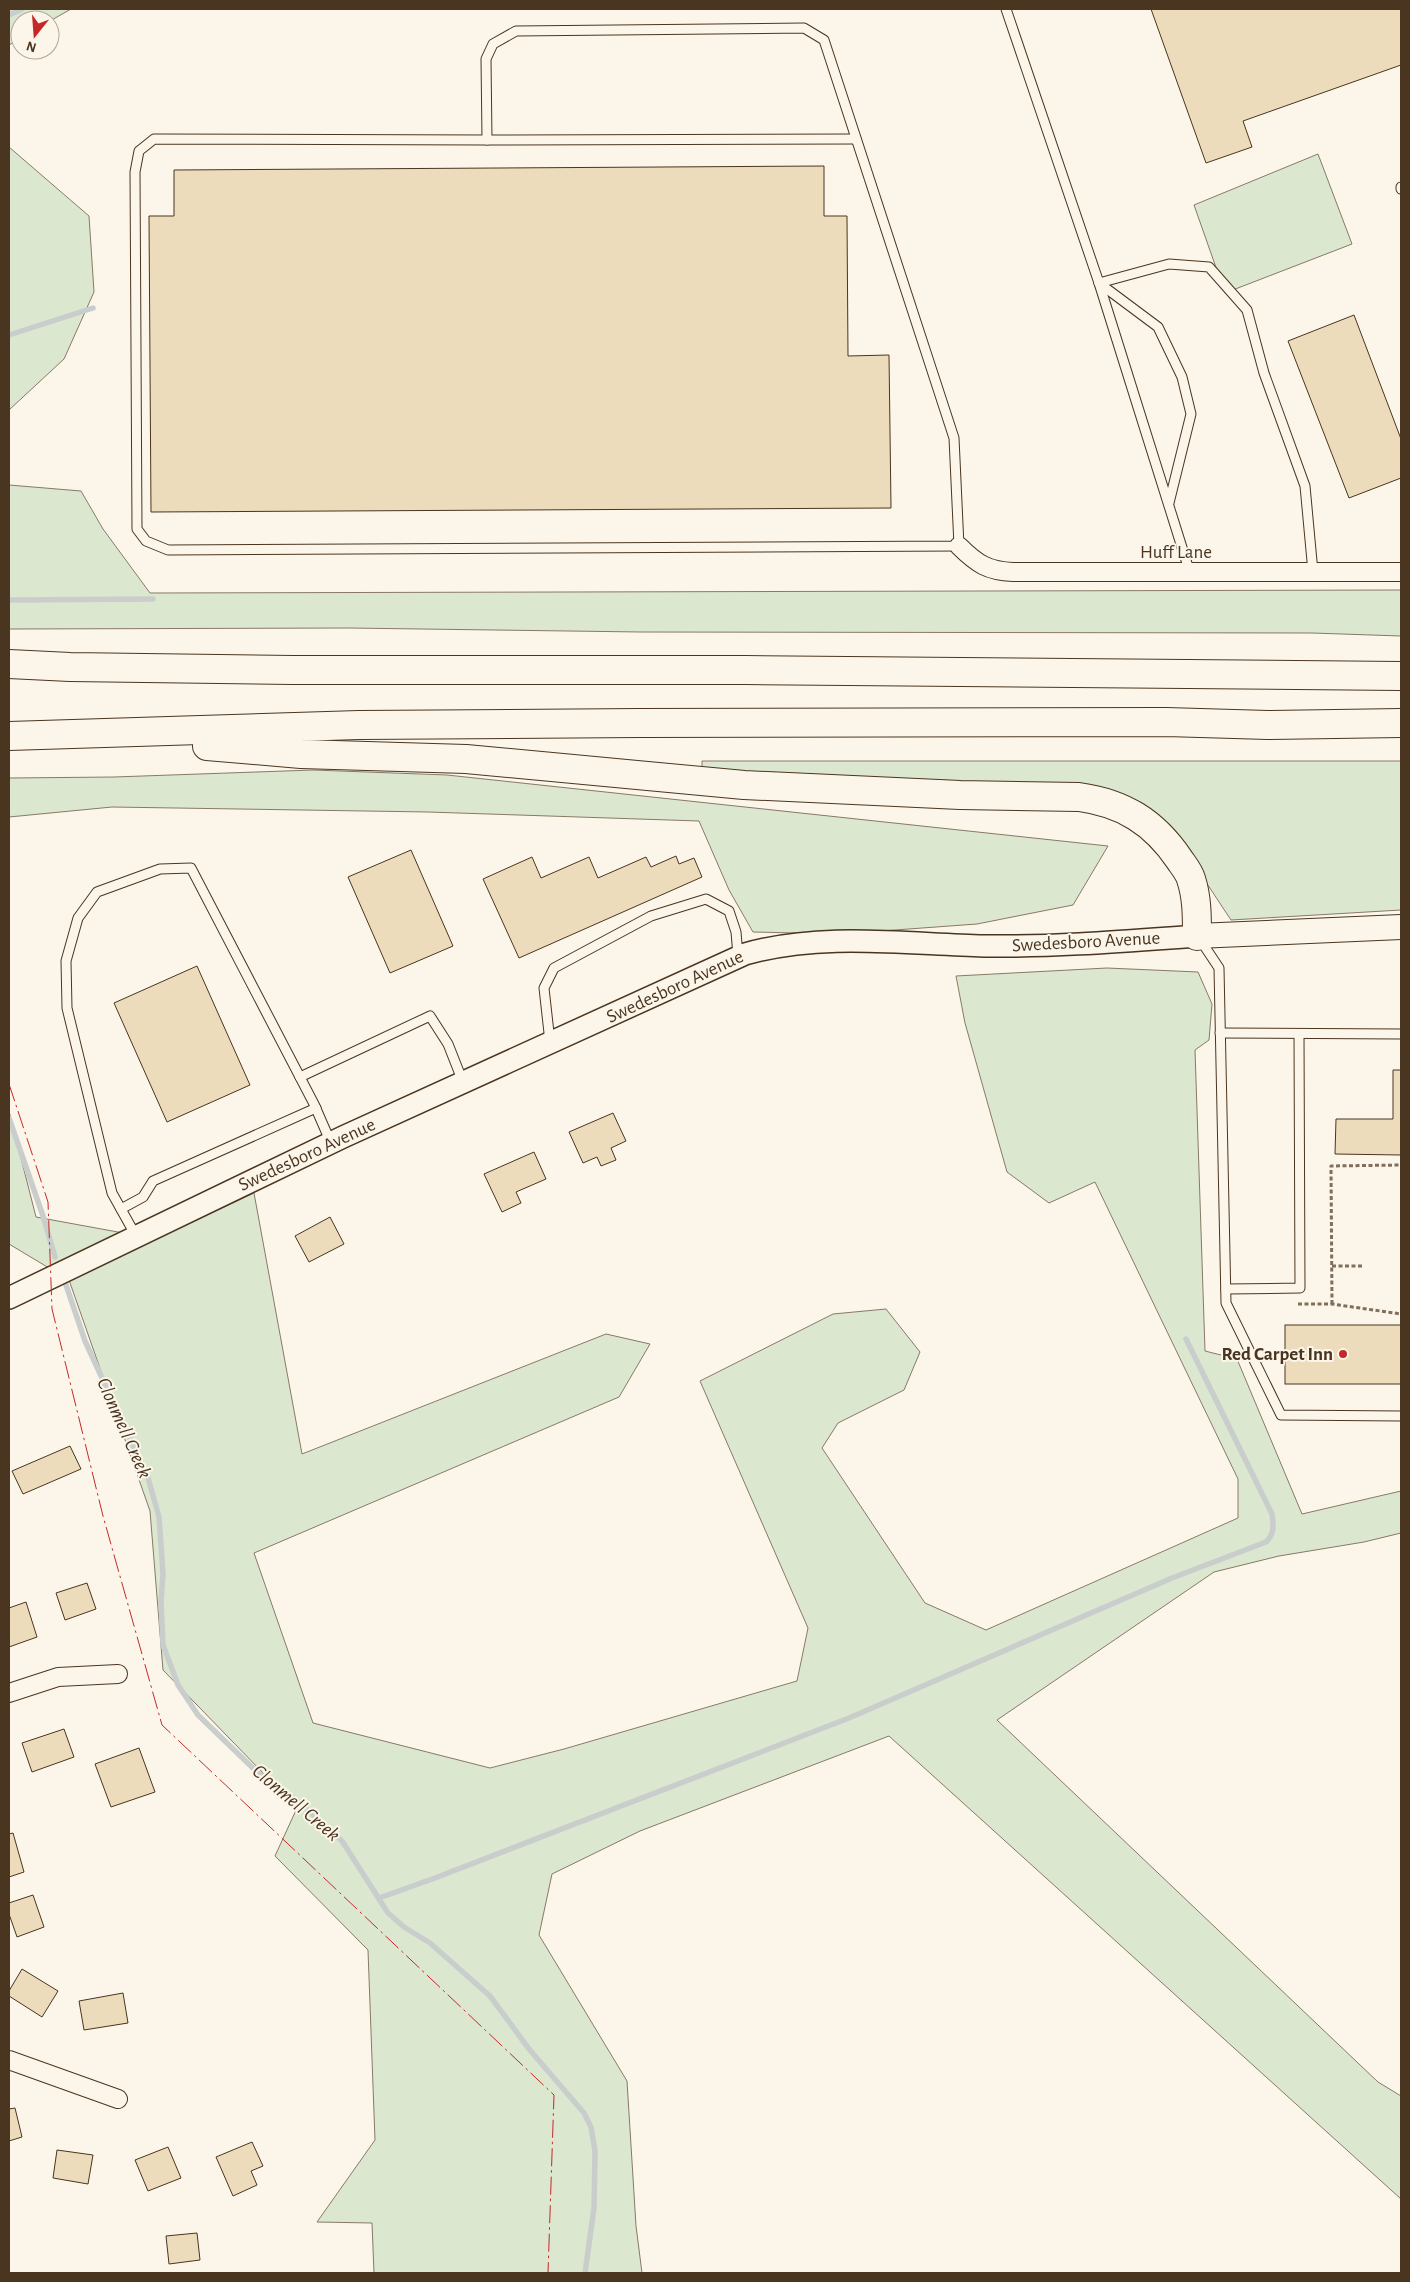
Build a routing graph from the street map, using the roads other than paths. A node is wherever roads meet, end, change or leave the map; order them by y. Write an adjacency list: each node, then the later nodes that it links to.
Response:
1 (1006, 9): 4 (lane)
2 (856, 139): 3 (lane); 3 (lane); 6 (lane)
3 (487, 140): 6 (lane)
4 (1099, 283): 5 (lane); 5 (lane); 7 (lane)
5 (1168, 504): 9 (lane)
6 (959, 546): 9 (street, Huff Lane)
7 (1313, 572): 8 (street, Huff Lane); 9 (street, Huff Lane)
8 (1401, 572)
9 (1190, 573)
10 (9, 664): 12 (highway)
11 (1401, 667): 12 (highway)
12 (1253, 676): 13 (highway)
13 (1401, 676)
14 (1401, 723): 15 (highway)
15 (88, 735): 16 (highway); 18 (highway)
16 (9, 736)
17 (1401, 927): 18 (main road, Swedesboro Avenue)
18 (1197, 936): 19 (street, Swedesboro Avenue); 20 (lane)
19 (738, 956): 23 (street, Swedesboro Avenue); 23 (lane)
20 (1220, 1033): 21 (lane); 30 (lane)
21 (1299, 1034): 22 (lane); 30 (lane)
22 (1401, 1034)
23 (550, 1043): 25 (street, Swedesboro Avenue)
24 (300, 1077): 25 (lane); 26 (lane); 28 (lane)
25 (463, 1082): 27 (street, Swedesboro Avenue)
26 (316, 1108): 27 (lane); 28 (lane)
27 (331, 1143): 29 (street, Swedesboro Avenue)
28 (121, 1209): 29 (lane)
29 (136, 1237): 31 (street, Swedesboro Avenue)
30 (1226, 1289): 32 (lane)
31 (9, 1298)
32 (1401, 1416)
33 (118, 1674): 34 (street)
34 (9, 1694)
35 (9, 2060): 36 (street)
36 (118, 2099)

